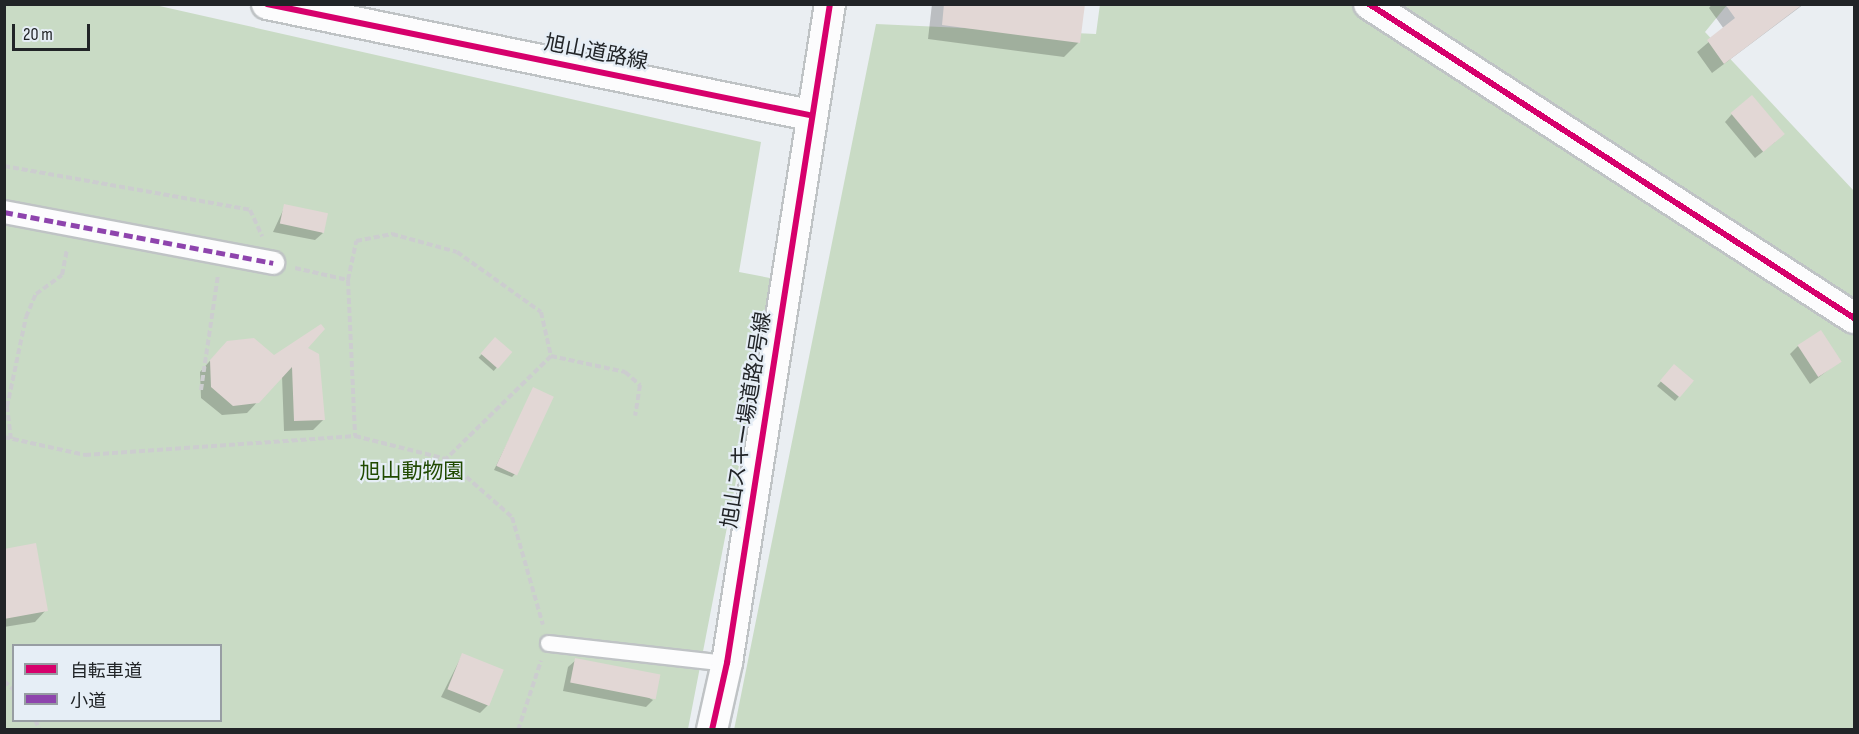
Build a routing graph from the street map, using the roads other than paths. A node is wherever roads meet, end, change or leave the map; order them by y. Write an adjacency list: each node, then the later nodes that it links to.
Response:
1 (267, 4): 4 (street, 旭山道路線)
2 (830, 4): 4 (street)
3 (1369, 4): 7 (street)
4 (809, 115): 9 (street, 旭山スキー場道路2号線)
5 (4, 212): 6 (street)
6 (273, 263)
7 (1854, 318)
8 (548, 643): 9 (lane)
9 (727, 663): 10 (street, 旭山スキー場道路2号線)
10 (712, 729)

